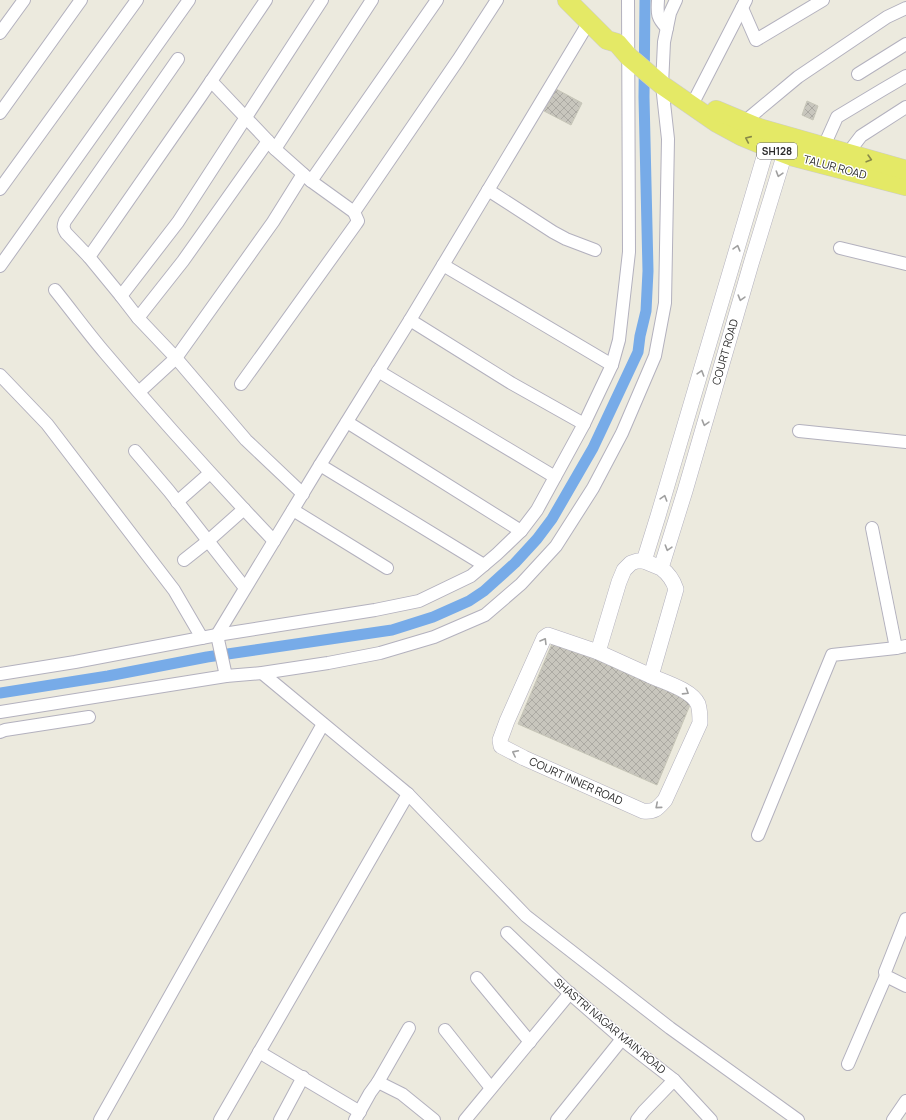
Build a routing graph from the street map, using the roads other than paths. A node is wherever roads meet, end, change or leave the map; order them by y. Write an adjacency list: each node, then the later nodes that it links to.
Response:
1 (24, 0): 20 (street)
2 (81, 0): 30 (street)
3 (137, 0): 41 (street)
4 (189, 0): 49 (street)
5 (266, 0): 26 (street)
6 (322, 0): 31 (street)
7 (372, 0): 34 (street)
8 (437, 0): 39 (street)
9 (497, 0): 43 (street)
10 (567, 0): 18 (main road, TALUR ROAD / SH128)
11 (584, 0): 22 (main road, TALUR ROAD / SH128)
12 (628, 0): 22 (street)
13 (658, 0): 19 (street)
14 (676, 0): 19 (street)
15 (823, 0): 16 (street)
16 (744, 4): 28 (street)
17 (906, 8): 32 (street)
18 (589, 22): 22 (main road, TALUR ROAD / SH128); 42 (street)
19 (667, 28): 27 (street)
20 (0, 33)
21 (906, 44): 24 (street)
22 (623, 50): 27 (main road, TALUR ROAD / SH128); 55 (street)
23 (178, 59): 46 (street)
24 (858, 74)
25 (906, 76): 36 (street)
26 (211, 81): 31 (street); 46 (street)
27 (662, 85): 28 (main road, TALUR ROAD / SH128); 33 (main road, TALUR ROAD / SH128, one-way to 27); 87 (street)
28 (694, 101): 32 (main road, TALUR ROAD / SH128)
29 (906, 107): 37 (street)
30 (0, 113)
31 (246, 117): 34 (street); 51 (street)
32 (744, 122): 33 (main road, TALUR ROAD / SH128)
33 (769, 139): 35 (main road, TALUR ROAD / SH128); 77 (street, COURT ROAD, one-way to 33)
34 (272, 145): 39 (street); 52 (street)
35 (788, 145): 36 (main road, TALUR ROAD / SH128); 40 (main road, TALUR ROAD / SH128); 80 (street, COURT ROAD, one-way to 80)
36 (824, 146): 37 (main road, TALUR ROAD / SH128)
37 (848, 153): 38 (main road, TALUR ROAD / SH128, one-way to 38)
38 (906, 170)
39 (307, 178): 43 (street); 54 (street)
40 (906, 186)
41 (0, 189)
42 (488, 190): 45 (street); 48 (street)
43 (354, 212): 58 (street)
44 (840, 248): 47 (street)
45 (595, 250)
46 (88, 257): 51 (street)
47 (906, 264)
48 (443, 265): 53 (street); 55 (street)
49 (0, 266)
50 (55, 290): 59 (street)
51 (121, 296): 52 (street)
52 (138, 318): 54 (street)
53 (410, 320): 56 (street); 61 (street)
54 (176, 358): 59 (street); 68 (street)
55 (612, 365): 61 (street)
56 (378, 371): 60 (street); 67 (street)
57 (0, 375): 82 (street)
58 (241, 384)
59 (140, 392): 66 (street)
60 (347, 422): 65 (street); 73 (street)
61 (584, 424): 67 (street)
62 (799, 432): 63 (street)
63 (906, 442)
64 (135, 451): 69 (street)
65 (320, 465): 68 (street); 78 (street)
66 (210, 473): 69 (street); 70 (street)
67 (555, 476): 73 (street)
68 (303, 494): 71 (street)
69 (177, 502): 74 (street)
70 (244, 509): 74 (street); 75 (street)
71 (293, 510): 75 (street); 79 (street)
72 (872, 528): 84 (street)
73 (521, 531): 78 (street)
74 (208, 541): 76 (street); 81 (street)
75 (274, 541): 81 (street)
76 (184, 560)
77 (644, 561): 80 (street); 85 (street)
78 (484, 565): 83 (street)
79 (387, 568)
80 (661, 568): 89 (street)
81 (245, 588): 83 (street)
82 (202, 638): 83 (street); 88 (street)
83 (218, 640): 86 (street)
84 (901, 647): 95 (street)
85 (598, 652): 89 (street); 89 (street, COURT INNER ROAD, one-way to 85)
86 (225, 671): 87 (street); 90 (street)
87 (262, 672): 92 (street)
88 (0, 674)
89 (651, 676)
90 (0, 712)
91 (89, 717): 93 (street)
92 (323, 724): 94 (street); 113 (street)
93 (0, 732)
94 (408, 794): 105 (street); 121 (street)
95 (758, 835)
96 (906, 919): 99 (street)
97 (508, 933): 100 (street, SHASTRI NAGAR MAIN ROAD)
98 (477, 978): 104 (street)
99 (896, 981): 106 (street)
100 (570, 993): 103 (street, SHASTRI NAGAR MAIN ROAD); 104 (street)
101 (409, 1028): 109 (street)
102 (445, 1030): 110 (street)
103 (622, 1039): 108 (street, SHASTRI NAGAR MAIN ROAD); 118 (street)
104 (530, 1042): 110 (street)
105 (259, 1052): 107 (street); 114 (street)
106 (848, 1064)
107 (303, 1078): 112 (street); 115 (street)
108 (674, 1080): 119 (street); 120 (street, SHASTRI NAGAR MAIN ROAD)
109 (378, 1082): 112 (street); 116 (street)
110 (491, 1088): 117 (street)
111 (906, 1102): 122 (street)
112 (358, 1116)
113 (100, 1120)
114 (220, 1120)
115 (280, 1120)
116 (434, 1120)
117 (465, 1120)
118 (556, 1120)
119 (637, 1120)
120 (711, 1120)
121 (798, 1120)
122 (893, 1120)

